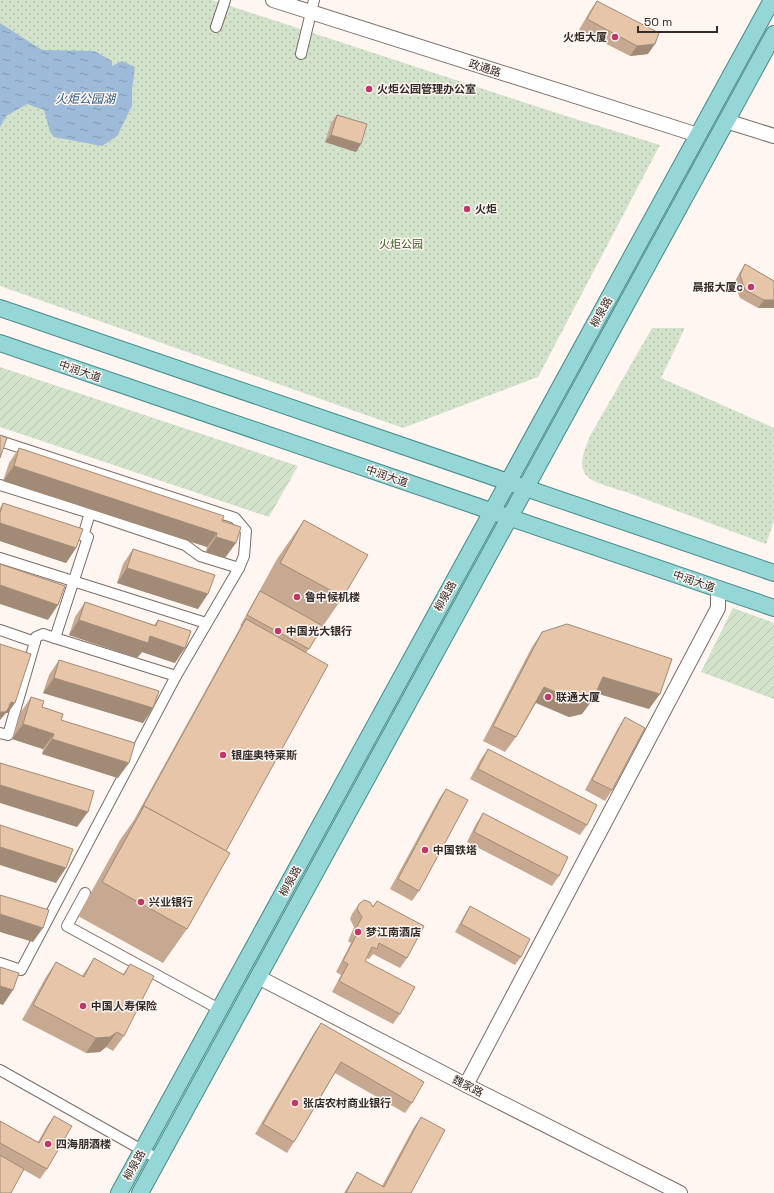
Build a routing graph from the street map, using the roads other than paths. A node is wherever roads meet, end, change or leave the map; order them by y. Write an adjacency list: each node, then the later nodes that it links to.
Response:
1 (225, 0): 5 (street)
2 (273, 0): 4 (street, 政通路)
3 (772, 0): 9 (main road, 柳泉路)
4 (313, 6): 7 (street); 9 (street, 政通路)
5 (216, 27)
6 (774, 34): 8 (main road, 柳泉路)
7 (301, 54)
8 (726, 121): 10 (street); 17 (main road, 柳泉路)
9 (698, 135): 15 (main road, 柳泉路)
10 (774, 136)
11 (0, 308): 15 (main road)
12 (0, 343): 18 (main road, 中润大道)
13 (2, 441): 14 (street); 22 (street)
14 (0, 454)
15 (508, 482): 17 (main road); 18 (main road, 柳泉路)
16 (0, 485): 19 (street)
17 (526, 488): 20 (main road, 柳泉路); 23 (main road)
18 (492, 512): 20 (main road, 中润大道); 36 (main road, 柳泉路)
19 (90, 513): 22 (street); 24 (street)
20 (509, 518): 25 (main road, 中润大道); 35 (main road, 柳泉路)
21 (0, 558): 24 (street)
22 (239, 568): 27 (street)
23 (774, 573)
24 (73, 582): 27 (street); 29 (street)
25 (718, 589): 26 (main road, 中润大道); 38 (street)
26 (774, 608)
27 (206, 623): 31 (street)
28 (0, 630): 30 (street)
29 (55, 638): 30 (street); 31 (street)
30 (35, 642): 32 (street)
31 (176, 676): 34 (street)
32 (0, 733)
33 (85, 893): 36 (street)
34 (0, 963)
35 (258, 977): 38 (street, 魏家路); 40 (main road, 柳泉路)
36 (219, 1009): 39 (main road, 柳泉路)
37 (0, 1070): 39 (street)
38 (466, 1086): 43 (street, 魏家路)
39 (142, 1150): 40 (street); 41 (main road, 柳泉路)
40 (158, 1159): 42 (main road, 柳泉路)
41 (119, 1193)
42 (140, 1193)
43 (680, 1193)

